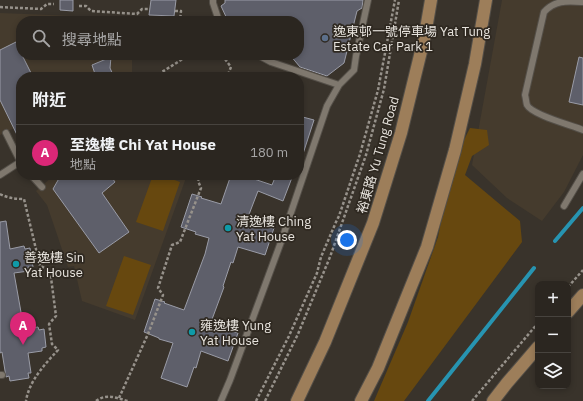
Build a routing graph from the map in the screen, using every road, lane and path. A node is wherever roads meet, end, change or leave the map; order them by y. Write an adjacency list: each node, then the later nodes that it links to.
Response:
1 (213, 0): 14 (lane)
2 (368, 0): 22 (lane)
3 (395, 0): 47 (path, 裕東路 Yu Tung Road)
4 (399, 0): 48 (path, 裕東路 Yu Tung Road)
5 (431, 0): 49 (main road, 裕東路 Yu Tung Road)
6 (486, 0): 50 (main road)
7 (583, 2): 23 (lane)
8 (54, 4): 9 (path)
9 (0, 6)
10 (79, 6): 11 (path)
11 (150, 9)
12 (175, 11): 13 (path)
13 (180, 16)
14 (217, 16)
15 (181, 60): 18 (path)
16 (226, 60): 19 (path)
17 (267, 60): 20 (lane)
18 (162, 72)
19 (229, 72)
20 (300, 72)
21 (304, 73): 22 (lane)
22 (339, 85): 27 (lane)
23 (583, 130)
24 (6, 133): 25 (lane)
25 (16, 154)
26 (16, 165): 29 (lane)
27 (304, 174)
28 (583, 174): 35 (lane)
29 (0, 175)
30 (35, 180): 33 (lane)
31 (198, 180): 42 (path)
32 (302, 180): 46 (lane)
33 (42, 188)
34 (0, 194): 43 (path)
35 (564, 206)
36 (583, 270): 37 (path)
37 (571, 284)
38 (583, 295): 39 (main road)
39 (571, 309)
40 (535, 327): 51 (path)
41 (535, 350): 52 (main road)
42 (119, 398): 44 (path); 45 (path)
43 (26, 401)
44 (96, 401)
45 (128, 401)
46 (221, 401)
47 (256, 401)
48 (265, 401)
49 (297, 401)
50 (361, 401)
51 (472, 401)
52 (494, 401)

